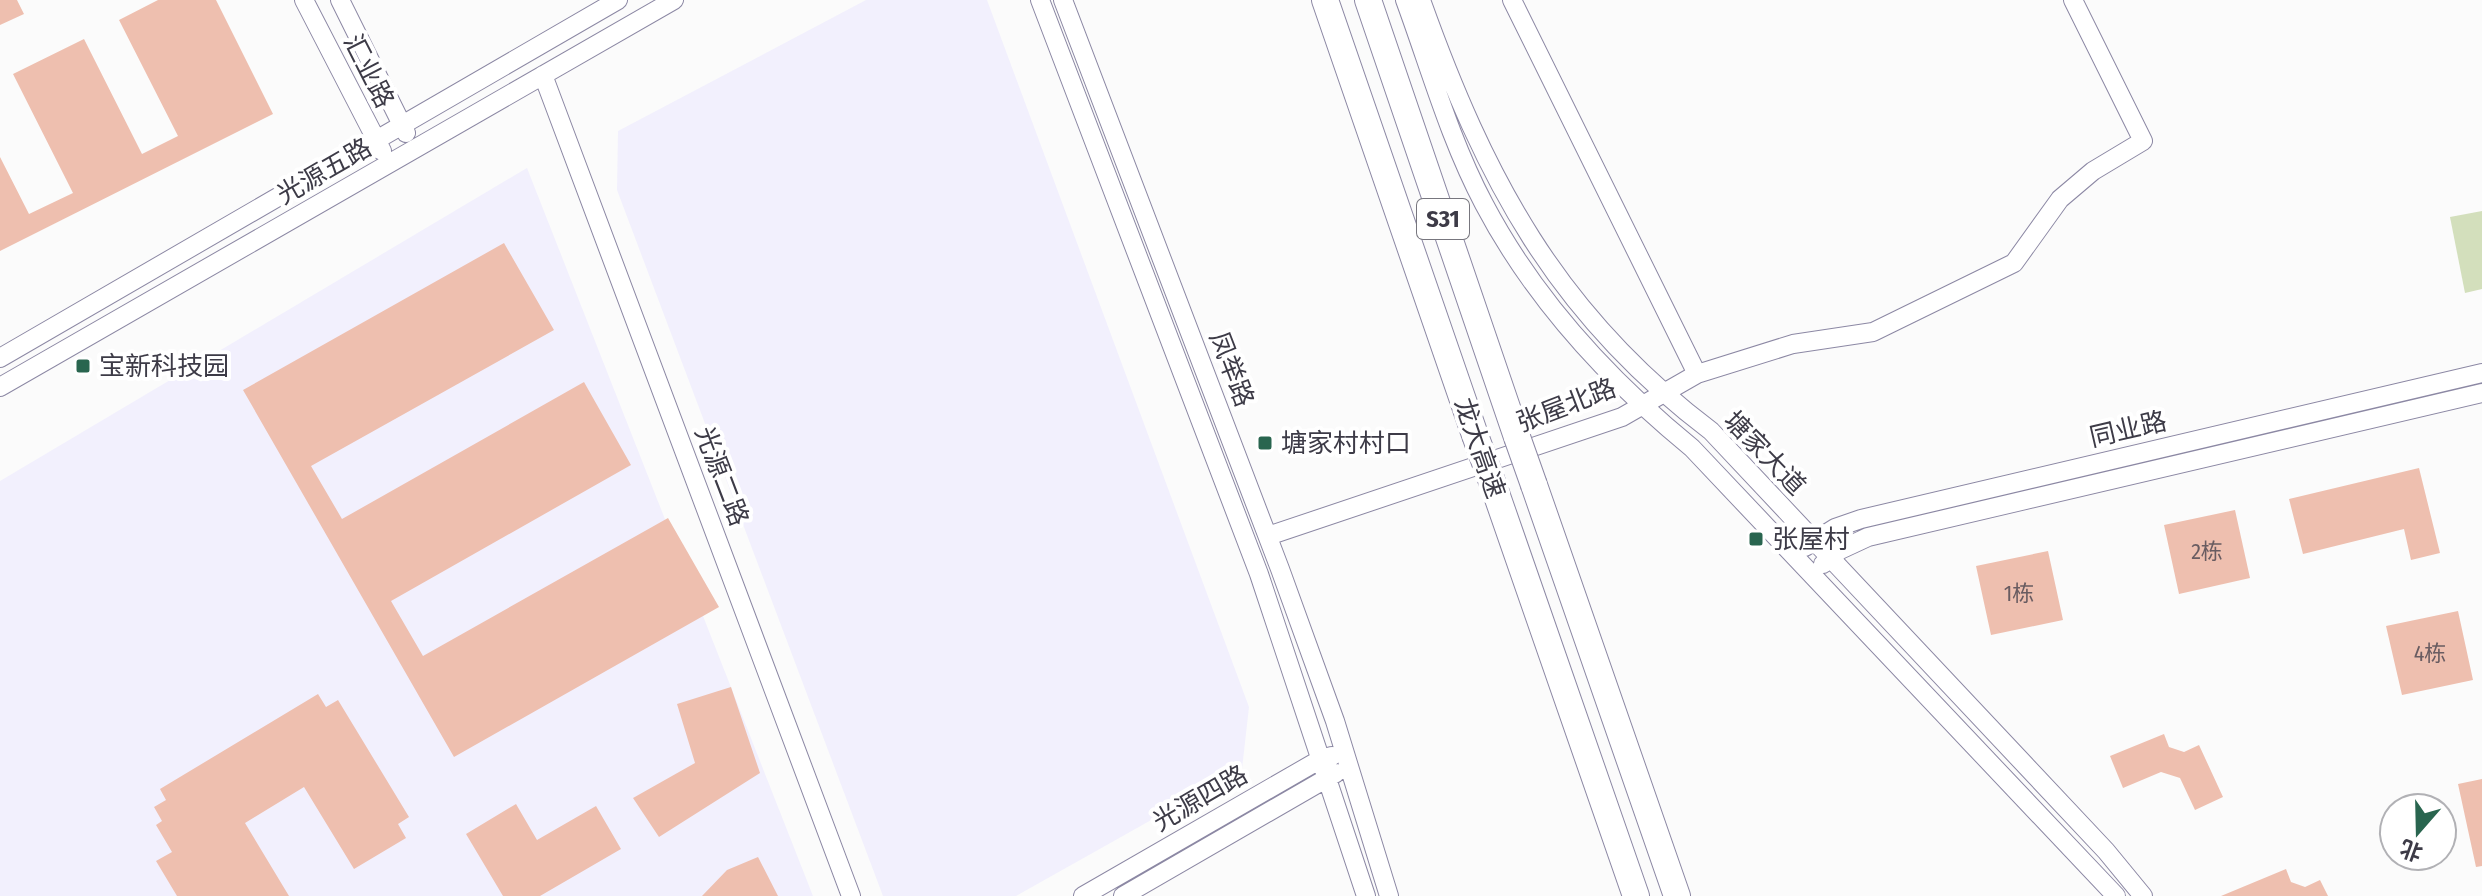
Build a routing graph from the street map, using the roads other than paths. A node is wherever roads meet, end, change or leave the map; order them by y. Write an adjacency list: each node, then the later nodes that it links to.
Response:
1 (304, 0): 15 (street, 汇业路)
2 (340, 0): 14 (street, 汇业路)
3 (618, 0): 14 (street, 光源五路)
4 (674, 0): 13 (street, 光源五路)
5 (1040, 0): 30 (street, 凤举路)
6 (1063, 0): 25 (street, 凤举路)
7 (1325, 0): 38 (highway, 龙大高速 / S31, bridge)
8 (1368, 0): 39 (highway, 龙大高速 / S31, bridge)
9 (1405, 0): 24 (street, 塘家大道)
10 (1421, 0): 23 (street, 塘家大道)
11 (1512, 0): 20 (street)
12 (2073, 0): 20 (street, 张屋北路)
13 (543, 75): 16 (street, 光源五路); 33 (street, 光源二路)
14 (402, 125): 15 (street, 光源五路); 16 (street, 汇业路)
15 (375, 141): 17 (street, 汇业路); 18 (street, 光源五路)
16 (413, 150): 17 (street, 光源五路)
17 (390, 163): 21 (street, 光源五路)
18 (0, 358)
19 (2482, 373): 26 (street, 同业路)
20 (1697, 374): 23 (street, 张屋北路)
21 (0, 387)
22 (2482, 393): 28 (street, 同业路)
23 (1662, 395): 24 (street, 张屋北路); 26 (street, 塘家大道)
24 (1639, 405): 25 (street, 张屋北路); 27 (street, 塘家大道)
25 (1268, 536): 31 (street, 凤举路)
26 (1813, 541): 27 (street, 同业路); 28 (street, 塘家大道)
27 (1794, 556): 29 (street, 塘家大道)
28 (1830, 558): 29 (street, 同业路); 41 (street, 塘家大道)
29 (1811, 574): 40 (street, 塘家大道)
30 (1321, 759): 31 (street, 光源四路); 32 (street, 凤举路); 34 (street, 光源四路)
31 (1347, 762): 32 (street, 光源四路); 37 (street, 凤举路)
32 (1327, 778): 35 (street, 光源四路); 36 (street, 凤举路)
33 (851, 896)
34 (1083, 896)
35 (1123, 896)
36 (1366, 896)
37 (1389, 896)
38 (1636, 896)
39 (1677, 896)
40 (2116, 896)
41 (2143, 896)

